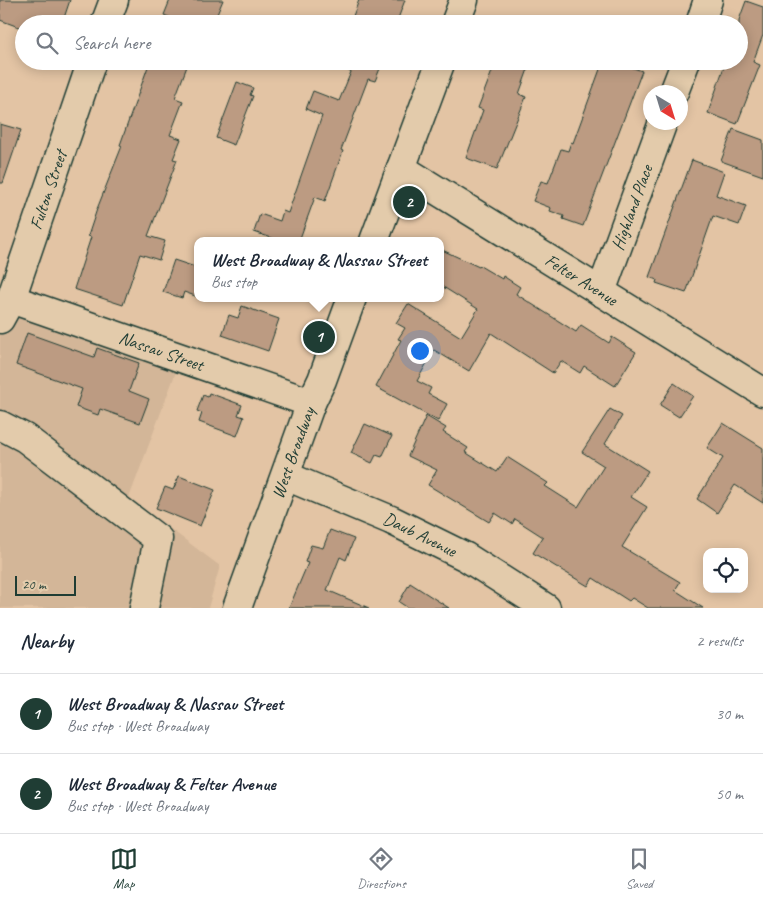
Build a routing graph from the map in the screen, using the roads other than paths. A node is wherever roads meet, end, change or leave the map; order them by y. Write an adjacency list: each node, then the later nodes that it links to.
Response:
1 (114, 0): 4 (street)
2 (464, 0): 5 (street)
3 (708, 0): 6 (street)
4 (108, 15)
5 (458, 15)
6 (703, 15)
7 (89, 70): 16 (street, Fulton Street)
8 (438, 70): 12 (street)
9 (683, 70): 10 (street)
10 (677, 85)
11 (660, 130): 14 (street, Highland Place)
12 (401, 168): 13 (street); 14 (street, Felter Avenue)
13 (375, 237)
14 (601, 292): 17 (street, Felter Avenue)
15 (351, 302): 18 (street, West Broadway)
16 (5, 309): 18 (street, Nassau Street)
17 (763, 392)
18 (311, 403): 20 (street, West Broadway)
19 (0, 424): 21 (street)
20 (286, 476): 22 (street, West Broadway); 23 (street, Daub Avenue)
21 (144, 608)
22 (238, 608)
23 (546, 608)

